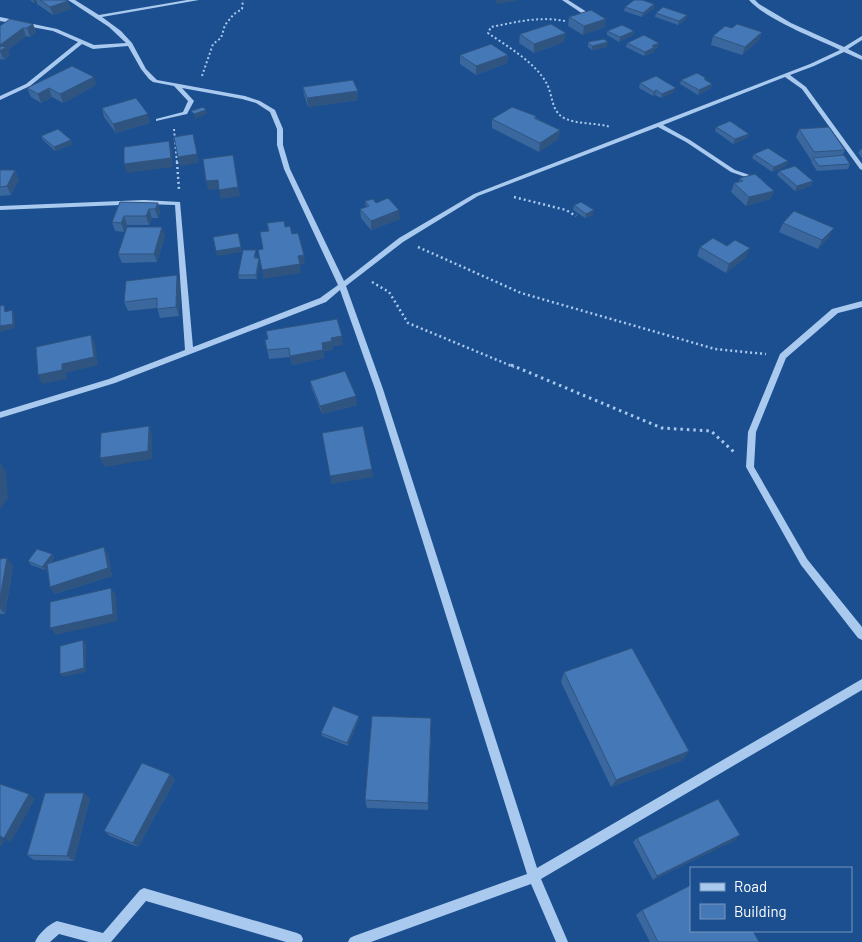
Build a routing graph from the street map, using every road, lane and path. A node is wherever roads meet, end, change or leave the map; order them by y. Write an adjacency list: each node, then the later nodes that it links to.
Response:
1 (71, 0): 6 (street)
2 (196, 0): 6 (street)
3 (243, 0): 16 (path)
4 (565, 0): 8 (street)
5 (752, 0): 12 (street)
6 (99, 16): 11 (street)
7 (0, 19): 10 (street)
8 (579, 19): 21 (path)
9 (862, 38): 12 (street)
10 (82, 42): 11 (street); 17 (street)
11 (130, 44): 15 (street)
12 (845, 50): 13 (street); 14 (street)
13 (862, 58)
14 (786, 75): 20 (street); 22 (street)
15 (177, 86): 16 (street); 18 (street)
16 (194, 89): 30 (street)
17 (0, 98)
18 (174, 116): 19 (street); 25 (path)
19 (158, 120)
20 (657, 124): 21 (street); 23 (street)
21 (625, 137): 24 (street)
22 (862, 168)
23 (768, 186)
24 (487, 191): 27 (path); 28 (street)
25 (178, 203): 26 (street); 32 (street)
26 (0, 208)
27 (576, 216)
28 (402, 240): 29 (street); 33 (path)
29 (357, 272): 30 (street); 35 (path)
30 (342, 285): 32 (street); 38 (street)
31 (862, 304): 33 (street)
32 (189, 351): 34 (street)
33 (783, 356): 35 (street)
34 (0, 415)
35 (750, 467): 36 (street)
36 (862, 635)
37 (862, 684): 38 (street)
38 (534, 877): 41 (street); 42 (street)
39 (297, 939): 40 (street)
40 (41, 942)
41 (354, 942)
42 (562, 942)

